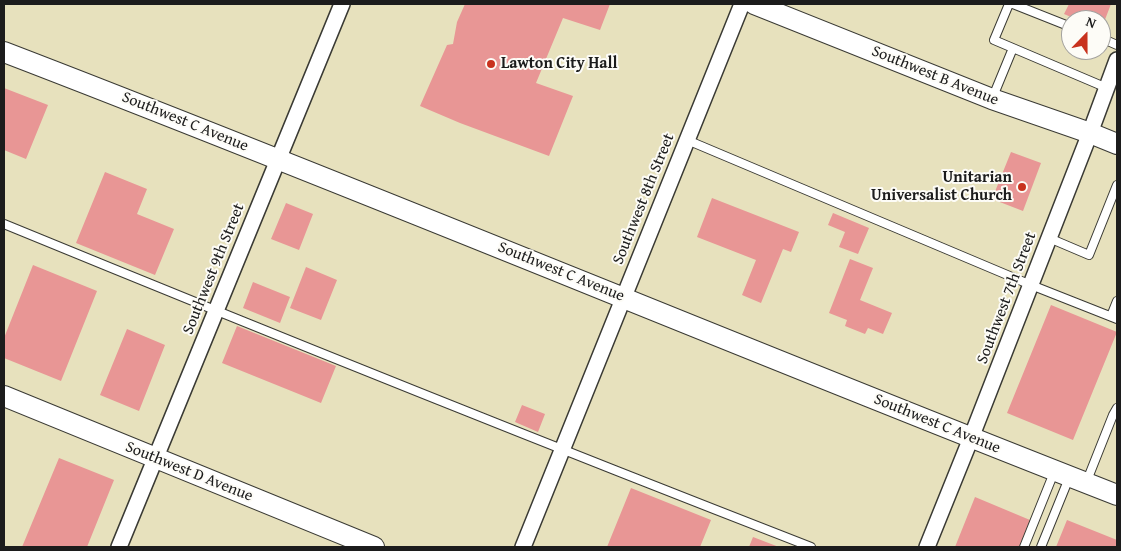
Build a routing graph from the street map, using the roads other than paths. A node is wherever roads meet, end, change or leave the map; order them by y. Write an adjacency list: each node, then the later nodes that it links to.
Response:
1 (342, 4): 15 (street, Southwest 9th Street)
2 (742, 4): 13 (street, Southwest 8th Street)
3 (754, 4): 11 (street, Southwest B Avenue)
4 (1009, 4): 7 (lane)
5 (1013, 4): 6 (lane)
6 (1061, 23)
7 (1013, 48): 10 (lane); 11 (lane)
8 (4, 52): 15 (street, Southwest C Avenue)
9 (1117, 60): 10 (street, Southwest 7th Street)
10 (1111, 84): 12 (street, Southwest 7th Street)
11 (992, 99): 12 (street, Southwest B Avenue)
12 (1090, 133): 14 (street, Southwest B Avenue); 18 (street, Southwest 7th Street)
13 (687, 140): 19 (lane); 20 (street, Southwest 8th Street)
14 (1117, 144)
15 (278, 159): 20 (street, Southwest C Avenue); 22 (street, Southwest 9th Street)
16 (1117, 185): 18 (lane)
17 (4, 224): 22 (lane)
18 (1049, 238): 19 (street, Southwest 7th Street)
19 (1031, 285): 23 (lane); 26 (street, Southwest 7th Street)
20 (624, 298): 26 (street, Southwest C Avenue); 27 (street, Southwest 8th Street)
21 (1117, 301): 23 (lane)
22 (216, 311): 27 (lane); 28 (street, Southwest 9th Street)
23 (1114, 318)
24 (4, 396): 28 (street, Southwest D Avenue)
25 (1117, 408): 29 (lane)
26 (972, 438): 29 (street, Southwest C Avenue); 36 (street, Southwest 7th Street)
27 (562, 450): 34 (street, Southwest 8th Street); 35 (lane)
28 (155, 459): 31 (street, Southwest D Avenue); 32 (street, Southwest 9th Street)
29 (1070, 476): 30 (street, Southwest C Avenue); 37 (lane); 38 (lane)
30 (1117, 495)
31 (350, 543): 33 (street, Southwest D Avenue)
32 (119, 547)
33 (374, 547)
34 (523, 547)
35 (811, 547)
36 (927, 547)
37 (1024, 547)
38 (1040, 547)

